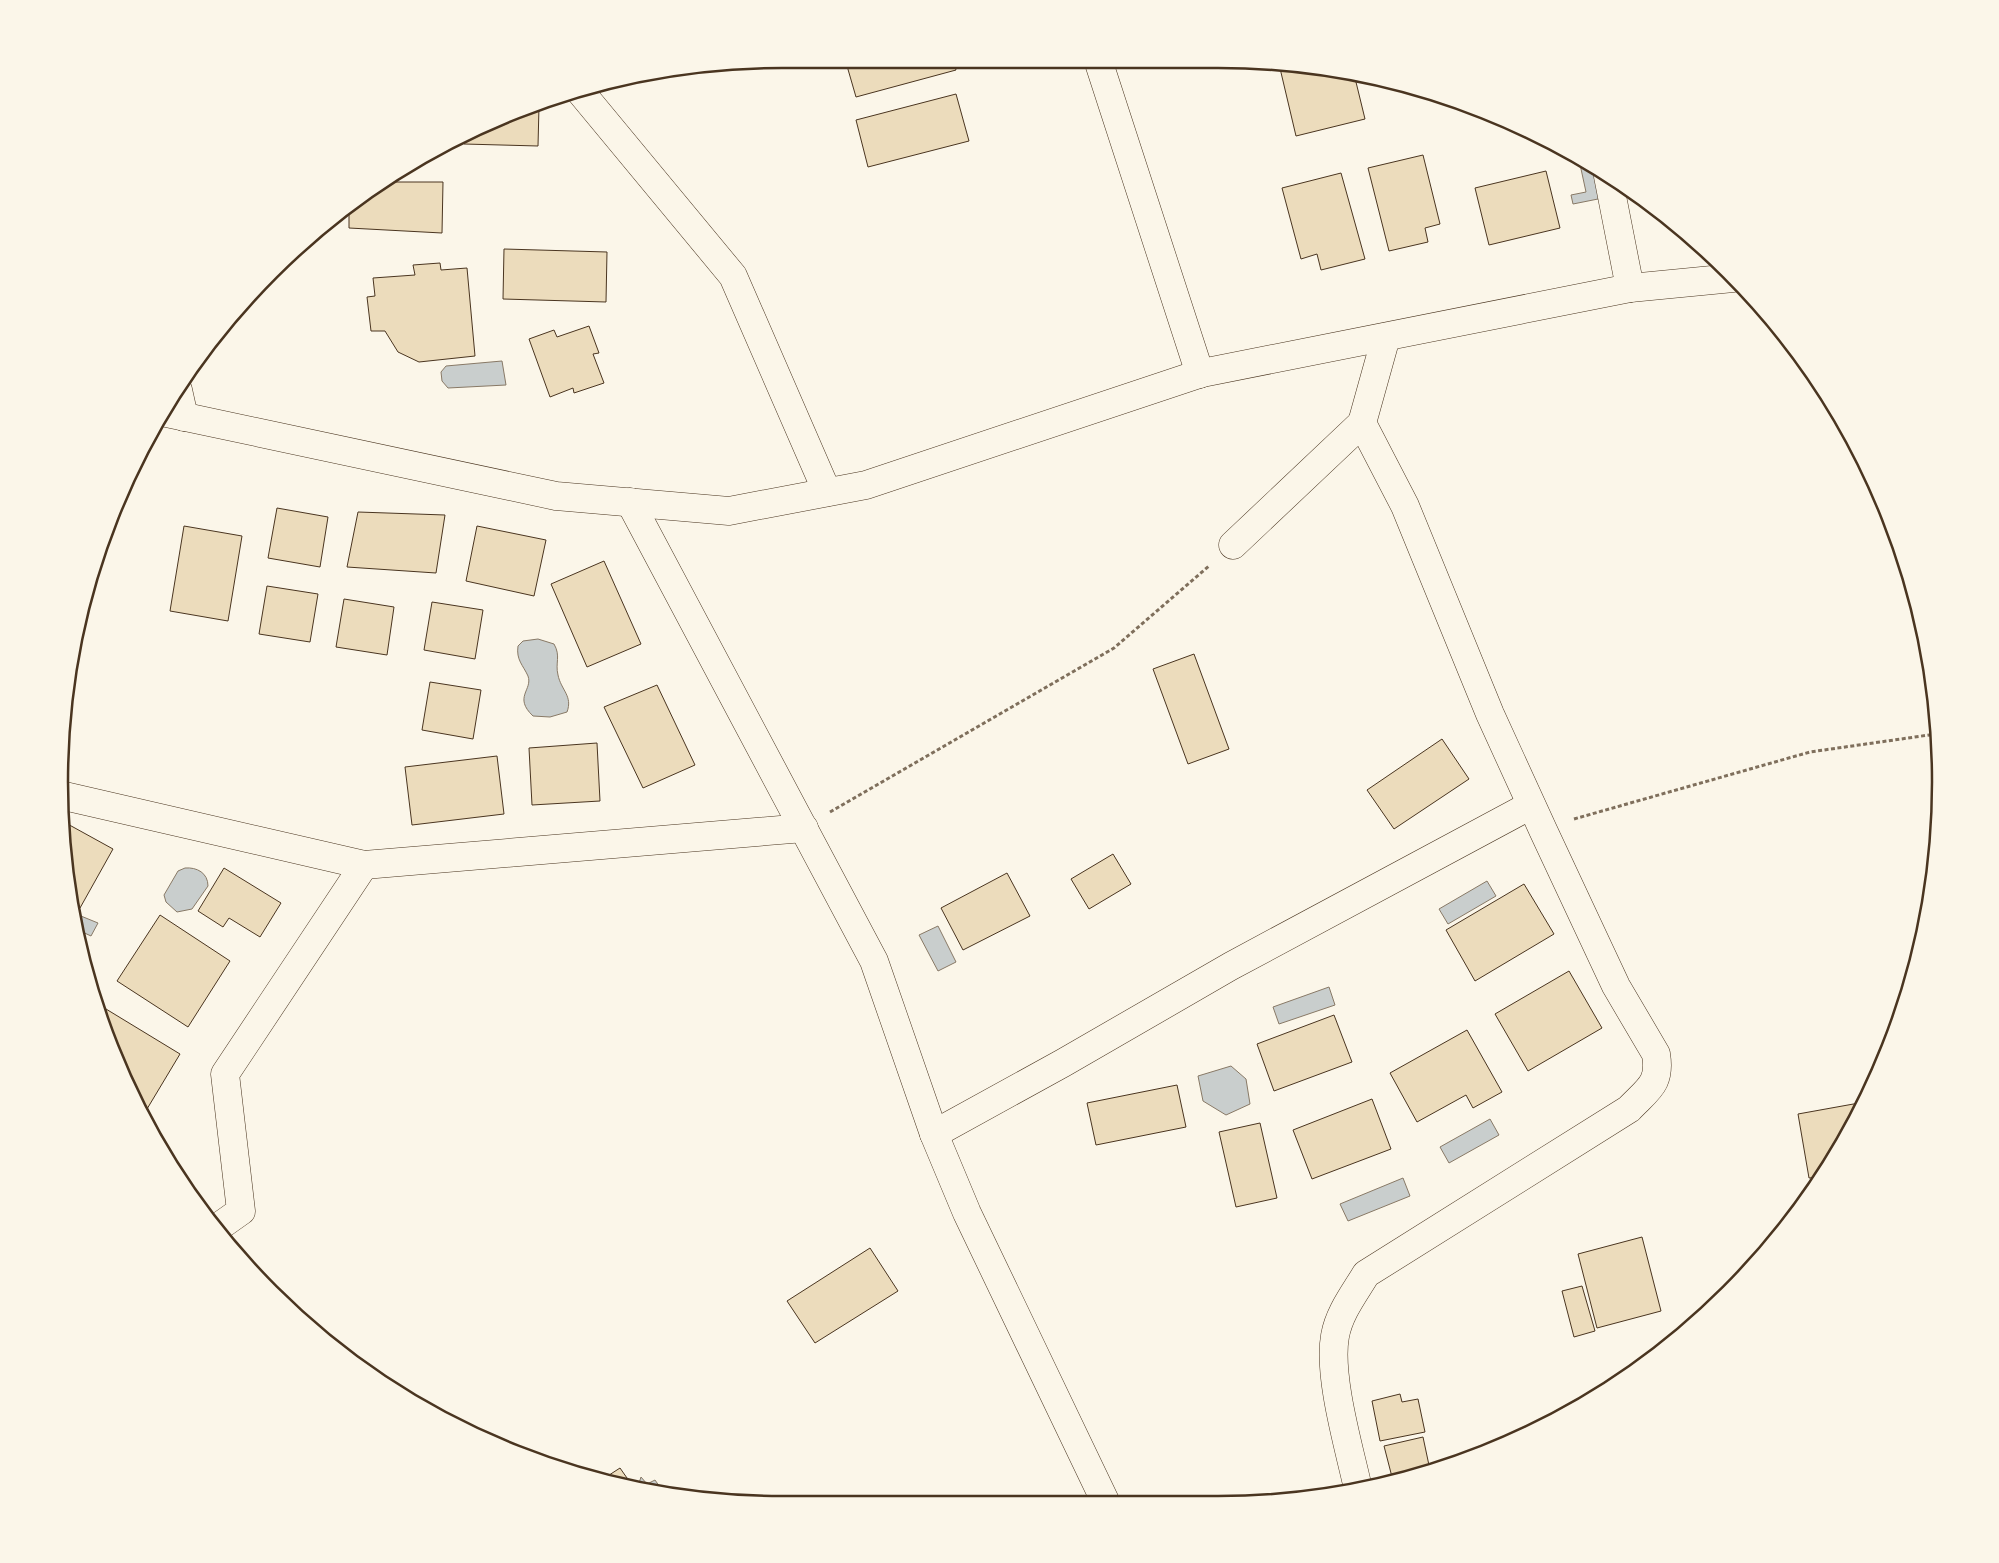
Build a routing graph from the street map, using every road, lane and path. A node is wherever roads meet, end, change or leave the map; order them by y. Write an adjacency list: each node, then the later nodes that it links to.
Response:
1 (1101, 68): 7 (street)
2 (584, 96): 10 (street)
3 (1610, 185): 5 (street)
4 (1724, 279): 5 (street)
5 (1630, 288): 6 (street)
6 (1386, 336): 7 (street); 9 (street)
7 (1200, 374): 10 (street)
8 (173, 414): 11 (street)
9 (1362, 423): 12 (street); 15 (street)
10 (827, 492): 11 (street)
11 (630, 502): 16 (street)
12 (1233, 546): 16 (path)
13 (1930, 735): 17 (path)
14 (68, 797): 18 (street)
15 (1531, 805): 17 (street); 19 (street)
16 (804, 828): 18 (street); 19 (street)
17 (1542, 830): 21 (street)
18 (364, 865): 20 (street)
19 (934, 1134): 22 (street)
20 (222, 1224)
21 (1357, 1482)
22 (1103, 1496)

